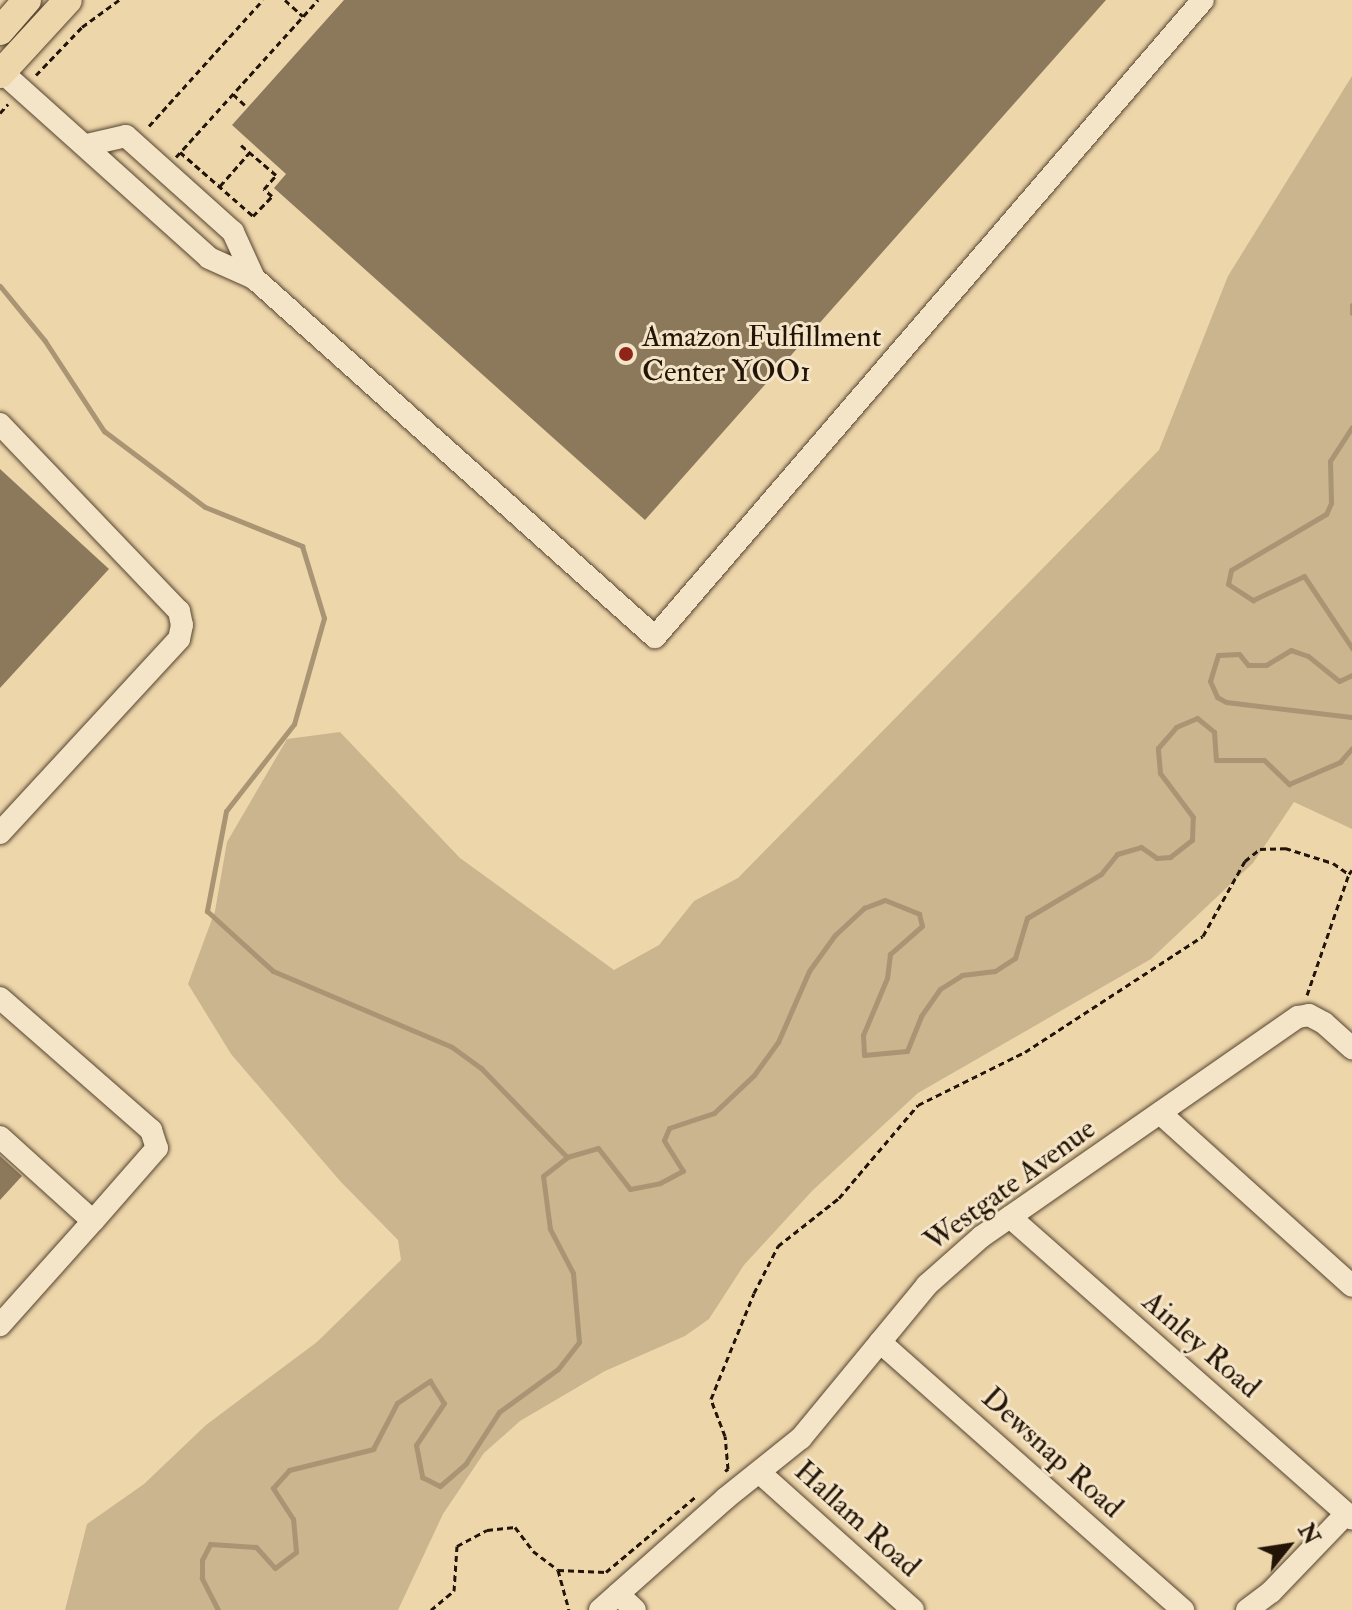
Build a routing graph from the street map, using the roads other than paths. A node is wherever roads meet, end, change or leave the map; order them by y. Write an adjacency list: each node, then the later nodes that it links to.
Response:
1 (27, 0): 4 (main road)
2 (68, 0): 5 (main road)
3 (1203, 0): 7 (street)
4 (0, 31)
5 (8, 79): 6 (street)
6 (87, 145): 7 (street); 7 (street)
7 (254, 278)
8 (0, 424): 9 (street)
9 (0, 833)
10 (0, 998): 15 (street)
11 (1352, 1048): 12 (street, Westgate Avenue)
12 (1160, 1113): 14 (street, Westgate Avenue); 16 (street)
13 (0, 1137): 15 (street)
14 (1010, 1217): 18 (street, Westgate Avenue); 20 (street, Ainley Road)
15 (93, 1221): 17 (street)
16 (1352, 1286)
17 (0, 1325)
18 (880, 1342): 19 (street, Westgate Avenue); 25 (street, Dewsnap Road)
19 (760, 1473): 21 (street, Westgate Avenue); 22 (street, Hallam Road)
20 (1349, 1516): 26 (street)
21 (618, 1594): 23 (street, Westgate Avenue); 24 (street)
22 (908, 1608)
23 (600, 1610)
24 (635, 1610)
25 (1183, 1610)
26 (1247, 1610)

